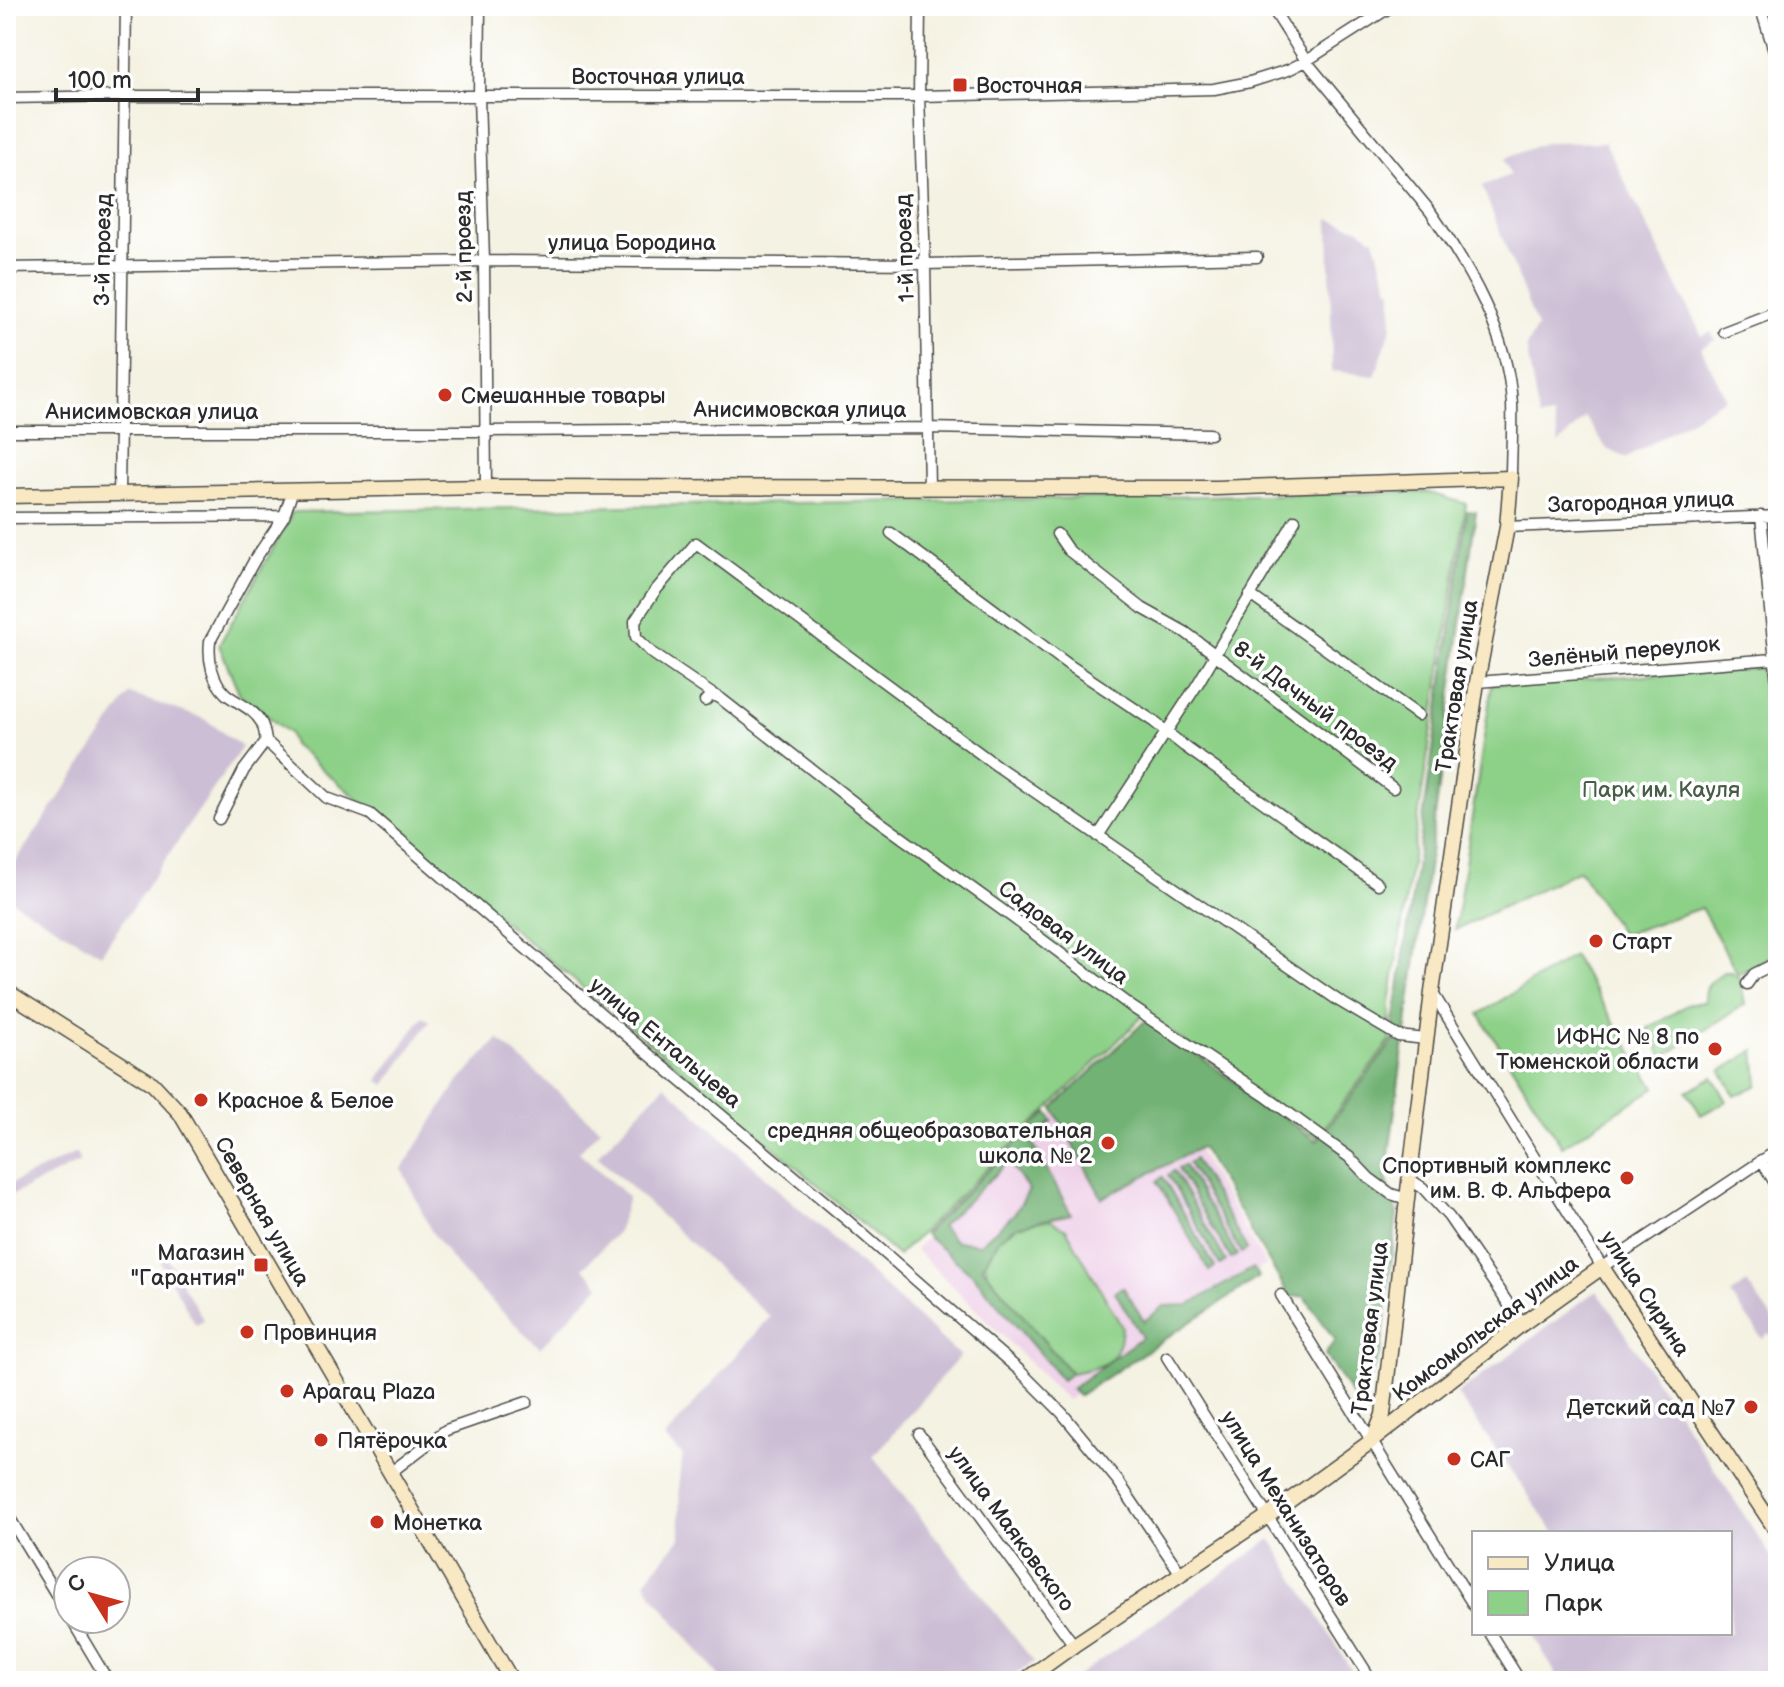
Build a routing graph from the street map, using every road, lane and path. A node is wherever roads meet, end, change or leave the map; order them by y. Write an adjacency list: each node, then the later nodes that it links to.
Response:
1 (126, 6): 9 (street, 3-й проезд)
2 (480, 6): 10 (street, 2-й проезд)
3 (920, 6): 11 (street, 1-й проезд)
4 (1271, 6): 7 (street, Трактовая улица)
5 (1392, 6): 7 (street, Восточная улица)
6 (1760, 6): 8 (street)
7 (1306, 61): 11 (street, Восточная улица); 25 (street, Трактовая улица)
8 (1778, 63)
9 (125, 96): 10 (street, Восточная улица); 12 (street, Восточная улица); 16 (street, 3-й проезд)
10 (479, 96): 11 (street, Восточная улица); 14 (street, 2-й проезд)
11 (919, 96): 15 (street, 1-й проезд)
12 (6, 98)
13 (1257, 257): 15 (street, улица Бородина)
14 (484, 261): 15 (street, улица Бородина); 16 (street, улица Бородина); 23 (street, 2-й проезд)
15 (925, 264): 20 (street, 1-й проезд)
16 (121, 267): 17 (street, улица Бородина); 22 (street, 3-й проезд)
17 (6, 268)
18 (1778, 311): 19 (street)
19 (1724, 332)
20 (928, 428): 23 (street, Анисимовская улица); 24 (street, Анисимовская улица); 27 (street, 1-й проезд)
21 (6, 431): 22 (street, Анисимовская улица)
22 (120, 431): 23 (street, Анисимовская улица); 29 (street, 3-й проезд)
23 (485, 431): 26 (street, 2-й проезд)
24 (1210, 434)
25 (1511, 478): 27 (street); 36 (street, Трактовая улица)
26 (486, 487): 27 (street); 28 (street)
27 (929, 488)
28 (293, 490): 29 (street); 31 (street, улица Ентальцева)
29 (119, 495): 30 (street)
30 (6, 496)
31 (284, 516): 34 (street); 46 (street, улица Ентальцева)
32 (1761, 516): 33 (street, Загородная улица); 36 (street, Загородная улица); 41 (street)
33 (1778, 516)
34 (6, 518)
35 (1295, 520): 39 (street)
36 (1507, 527): 42 (street, Трактовая улица)
37 (891, 533): 45 (street)
38 (1057, 534): 40 (street, 8-й Дачный проезд)
39 (1250, 595): 40 (street); 44 (street)
40 (1215, 655): 45 (street); 47 (street, 8-й Дачный проезд)
41 (1774, 659): 42 (street, Зелёный переулок); 43 (street)
42 (1477, 682): 54 (street, Трактовая улица)
43 (1778, 693)
44 (1418, 715)
45 (1167, 732): 49 (street); 50 (street)
46 (266, 741): 48 (street); 72 (street, улица Ентальцева)
47 (1393, 788)
48 (219, 819)
49 (1098, 836): 55 (street); 60 (street, Садовая улица)
50 (1378, 884)
51 (1778, 962): 52 (street)
52 (1747, 984)
53 (6, 991): 68 (street, Северная улица)
54 (1432, 992): 55 (street, Трактовая улица); 61 (street, улица Сирина)
55 (1426, 1039): 58 (street, Трактовая улица)
56 (1778, 1150): 57 (street, Комсомольская улица)
57 (1761, 1160): 59 (street); 61 (street, Комсомольская улица)
58 (1409, 1179): 60 (street, Трактовая улица); 63 (street)
59 (1778, 1188)
60 (1407, 1199): 67 (street, Трактовая улица)
61 (1602, 1267): 63 (street, Комсомольская улица); 71 (street, улица Сирина)
62 (1281, 1295): 67 (street)
63 (1522, 1324): 67 (street, Комсомольская улица)
64 (1167, 1357): 70 (street, улица Механизаторов)
65 (527, 1402): 68 (street)
66 (919, 1434): 77 (street, улица Маяковского)
67 (1373, 1440): 70 (street, Комсомольская улица); 74 (street)
68 (390, 1473): 79 (street, Северная улица)
69 (6, 1512): 73 (street)
70 (1268, 1516): 72 (street, Комсомольская улица); 83 (street, улица Механизаторов)
71 (1778, 1533)
72 (1181, 1574): 77 (street, Комсомольская улица)
73 (52, 1589)
74 (1472, 1603)
75 (80, 1635): 78 (street)
76 (1491, 1635): 84 (street)
77 (1074, 1645): 82 (street, Комсомольская улица)
78 (108, 1681)
79 (512, 1681)
80 (671, 1681): 81 (street)
81 (715, 1681)
82 (1024, 1681)
83 (1372, 1681)
84 (1520, 1681)

